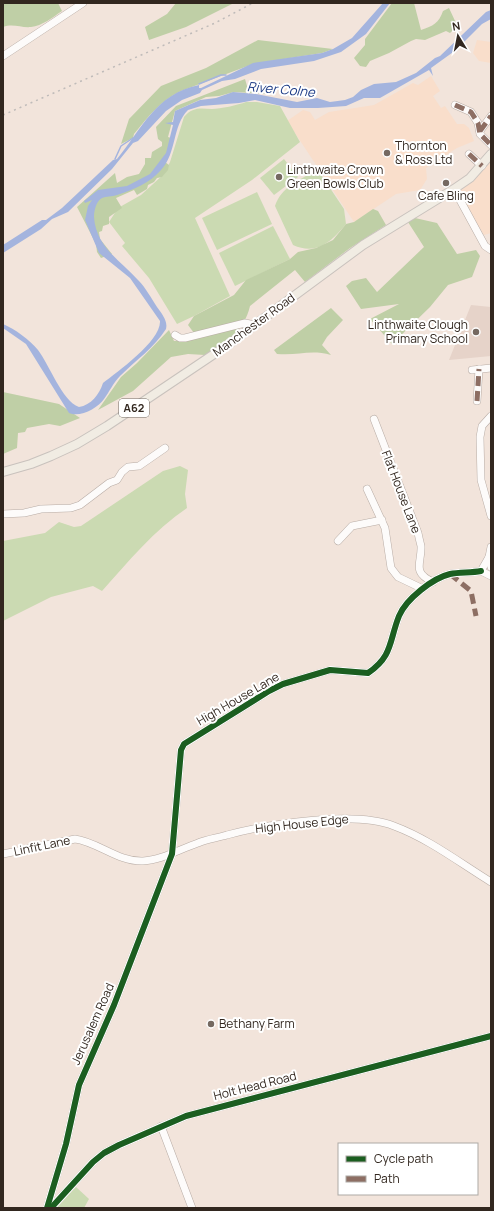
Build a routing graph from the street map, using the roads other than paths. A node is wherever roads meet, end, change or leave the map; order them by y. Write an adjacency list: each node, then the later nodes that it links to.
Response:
1 (83, 3): 2 (street)
2 (3, 56)
3 (455, 105): 5 (street)
4 (491, 116): 5 (street)
5 (480, 131): 6 (street)
6 (491, 145)
7 (469, 154): 9 (street)
8 (491, 154): 9 (main road, Manchester Road / A62)
9 (482, 166): 10 (main road, Manchester Road / A62)
10 (454, 189): 11 (street); 12 (main road, Manchester Road / A62)
11 (491, 250)
12 (255, 325): 13 (street); 19 (main road, Manchester Road / A62)
13 (176, 335)
14 (491, 368): 15 (street)
15 (477, 401)
16 (491, 416): 22 (street)
17 (374, 419): 30 (street, Flat House Lane)
18 (165, 448): 21 (street)
19 (4, 470)
20 (367, 489): 23 (street)
21 (3, 514)
22 (491, 516)
23 (382, 520): 24 (street); 31 (street)
24 (338, 542)
25 (491, 547): 26 (street)
26 (489, 557): 27 (street); 28 (street)
27 (491, 567)
28 (481, 571): 29 (street); 30 (street, High House Lane)
29 (491, 576)
30 (433, 582): 31 (street, High House Lane)
31 (421, 588): 33 (street, High House Lane)
32 (3, 854): 33 (street, Linfit Lane)
33 (172, 854): 34 (street, High House Edge); 37 (street, Jerusalem Road)
34 (491, 882)
35 (491, 1036): 36 (street, Holt Head Road)
36 (162, 1126): 38 (street, Holt Head Road); 39 (street)
37 (47, 1208)
38 (51, 1208)
39 (192, 1208)

